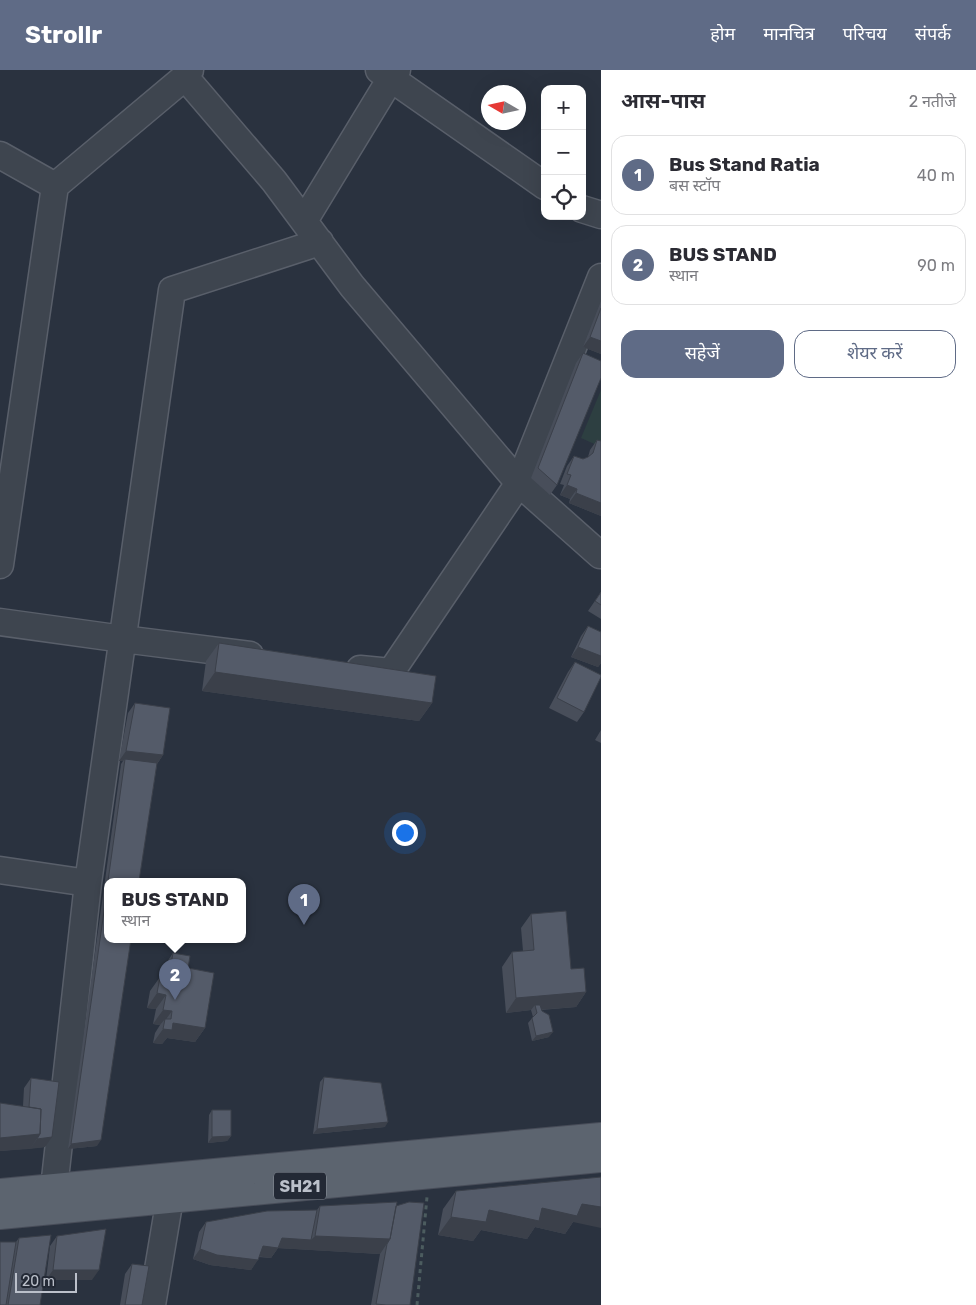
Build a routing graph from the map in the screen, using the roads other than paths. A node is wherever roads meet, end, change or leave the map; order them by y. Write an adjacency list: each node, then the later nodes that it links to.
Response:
1 (188, 73): 5 (street); 8 (street)
2 (389, 73): 4 (street); 8 (street)
3 (0, 155): 5 (street)
4 (541, 183)
5 (54, 186): 13 (street)
6 (586, 210): 7 (street)
7 (601, 215)
8 (304, 221): 9 (street)
9 (320, 242): 11 (street); 15 (street)
10 (601, 277): 11 (street)
11 (519, 484): 12 (street); 17 (street)
12 (600, 556)
13 (0, 565)
14 (0, 622): 15 (street)
15 (122, 639): 16 (street); 19 (street)
16 (276, 658)
17 (334, 665)
18 (0, 870): 19 (street)
19 (88, 883): 22 (street)
20 (601, 1137): 22 (main road, SH21)
21 (601, 1158): 24 (main road, SH21)
22 (54, 1188): 23 (main road, SH21)
23 (0, 1193)
24 (170, 1198): 25 (main road, SH21); 26 (street)
25 (0, 1215)
26 (152, 1305)

